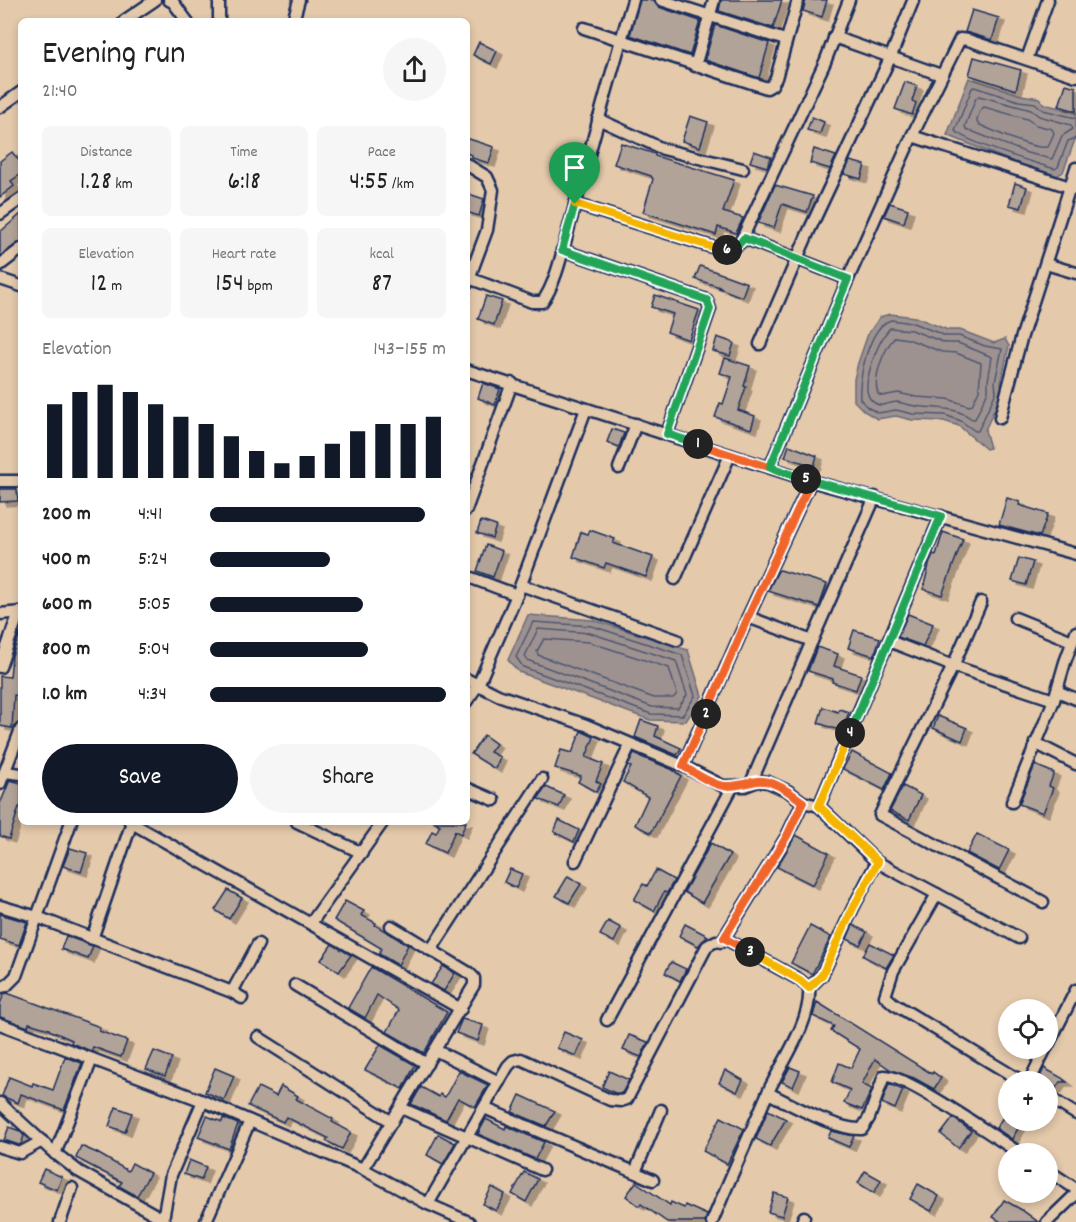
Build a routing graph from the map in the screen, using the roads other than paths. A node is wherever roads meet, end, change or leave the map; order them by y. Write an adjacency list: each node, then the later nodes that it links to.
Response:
1 (155, 0): 13 (street)
2 (169, 0): 14 (street)
3 (219, 0): 15 (street)
4 (299, 0): 16 (street)
5 (633, 0): 20 (street)
6 (661, 0): 12 (street)
7 (714, 0): 12 (street)
8 (798, 0): 19 (street)
9 (849, 0): 18 (street)
10 (1048, 0): 22 (street)
11 (913, 1): 21 (street)
12 (710, 16): 19 (street); 23 (street)
13 (128, 18)
14 (185, 18)
15 (219, 18)
16 (294, 18)
17 (584, 28): 20 (street)
18 (834, 37): 21 (street); 37 (street)
19 (785, 40): 23 (street)
20 (621, 42): 23 (street); 28 (street)
21 (891, 56): 24 (street); 40 (street)
22 (1027, 59): 24 (street); 25 (street)
23 (695, 66)
24 (941, 75): 29 (street)
25 (1076, 76)
26 (18, 94): 27 (street)
27 (0, 107)
28 (598, 119): 32 (street); 35 (street)
29 (912, 136): 33 (street); 46 (street)
30 (470, 166): 44 (street)
31 (1076, 168): 33 (street)
32 (743, 169)
33 (1073, 188): 41 (street)
34 (18, 201): 36 (street)
35 (575, 204): 37 (street); 38 (street)
36 (0, 214)
37 (744, 238): 40 (street)
38 (562, 250): 47 (street); 55 (street)
39 (18, 251): 42 (street)
40 (797, 258): 46 (street); 49 (street)
41 (1046, 264): 43 (street); 53 (street)
42 (0, 266)
43 (1076, 273)
44 (470, 275)
45 (0, 279): 48 (street)
46 (848, 279): 57 (street)
47 (470, 282)
48 (18, 285)
49 (760, 344)
50 (470, 371): 51 (street)
51 (512, 383): 52 (street); 63 (street)
52 (586, 409): 54 (street); 68 (street)
53 (1000, 418)
54 (636, 424): 55 (street); 58 (street)
55 (667, 434): 56 (street)
56 (730, 455): 57 (street); 67 (street)
57 (770, 467): 61 (street)
58 (619, 468)
59 (0, 481): 60 (street)
60 (18, 481)
61 (811, 481): 62 (street); 72 (street)
62 (875, 498): 64 (street); 77 (street)
63 (470, 499)
64 (941, 516): 65 (street); 78 (street)
65 (1076, 554)
66 (470, 577): 68 (street)
67 (675, 579)
68 (519, 590): 76 (street); 82 (street)
69 (981, 602): 79 (street)
70 (18, 612): 71 (street)
71 (0, 614)
72 (748, 617): 77 (street); 90 (street)
73 (18, 618): 80 (street)
74 (1015, 618): 75 (street)
75 (1074, 637): 83 (street)
76 (677, 640)
77 (812, 641): 94 (street)
78 (889, 641): 79 (street); 101 (street)
79 (953, 666): 83 (street); 111 (street)
80 (0, 667)
81 (470, 681): 82 (street)
82 (478, 685): 84 (street); 88 (street)
83 (1056, 695): 85 (street); 87 (street)
84 (470, 696)
85 (1076, 699)
86 (18, 737): 91 (street)
87 (1035, 743): 89 (street); 100 (street)
88 (630, 745): 90 (street); 108 (street)
89 (1076, 764)
90 (683, 766): 96 (street)
91 (5, 772): 92 (street); 95 (street)
92 (18, 774)
93 (542, 779): 120 (street)
94 (752, 783): 96 (street); 99 (street)
95 (0, 784)
96 (734, 786): 128 (street)
97 (470, 790): 98 (street)
98 (494, 800)
99 (803, 802): 101 (street); 116 (street)
100 (1012, 802)
101 (819, 806): 109 (street)
102 (70, 825): 113 (street)
103 (130, 825): 118 (street)
104 (136, 825): 114 (street)
105 (303, 825): 107 (street)
106 (381, 825): 107 (street)
107 (362, 853): 114 (street)
108 (575, 861)
109 (878, 862): 110 (street); 123 (street)
110 (937, 894): 117 (street); 135 (street)
111 (1043, 902)
112 (0, 906): 113 (street)
113 (37, 917): 118 (street); 122 (street)
114 (311, 923): 127 (street)
115 (391, 926): 120 (street)
116 (724, 938): 123 (street); 136 (street)
117 (1019, 938)
118 (92, 939): 125 (street)
119 (258, 944): 125 (street)
120 (431, 950): 127 (street)
121 (295, 985): 134 (street)
122 (0, 987)
123 (809, 988): 137 (street)
124 (1076, 990): 130 (street)
125 (232, 992): 126 (street)
126 (242, 998)
127 (461, 1009): 132 (street)
128 (607, 1020)
129 (0, 1024): 133 (street)
130 (1058, 1025)
131 (258, 1037): 146 (street)
132 (435, 1050): 134 (street); 136 (street)
133 (92, 1059): 138 (street); 151 (street)
134 (427, 1064): 141 (street)
135 (1005, 1071)
136 (500, 1082): 142 (street)
137 (768, 1093): 149 (street); 165 (street)
138 (203, 1101): 145 (street); 161 (street)
139 (0, 1103): 148 (street)
140 (1058, 1103): 144 (street)
141 (401, 1108): 146 (street); 147 (street)
142 (484, 1108): 147 (street); 154 (street)
143 (661, 1110): 154 (street)
144 (1076, 1114)
145 (250, 1121): 152 (street); 162 (street)
146 (392, 1122): 152 (street)
147 (466, 1138): 153 (street); 160 (street)
148 (42, 1141): 150 (street); 151 (street)
149 (1004, 1143)
150 (0, 1147)
151 (55, 1154): 161 (street)
152 (363, 1169): 160 (street)
153 (542, 1170)
154 (635, 1172): 156 (street)
155 (1058, 1177): 158 (street)
156 (653, 1180)
157 (72, 1188): 163 (street)
158 (1076, 1189)
159 (1076, 1194): 166 (street)
160 (428, 1204): 164 (street)
161 (164, 1220)
162 (206, 1221)
163 (60, 1222)
164 (469, 1222)
165 (712, 1222)
166 (1047, 1222)

